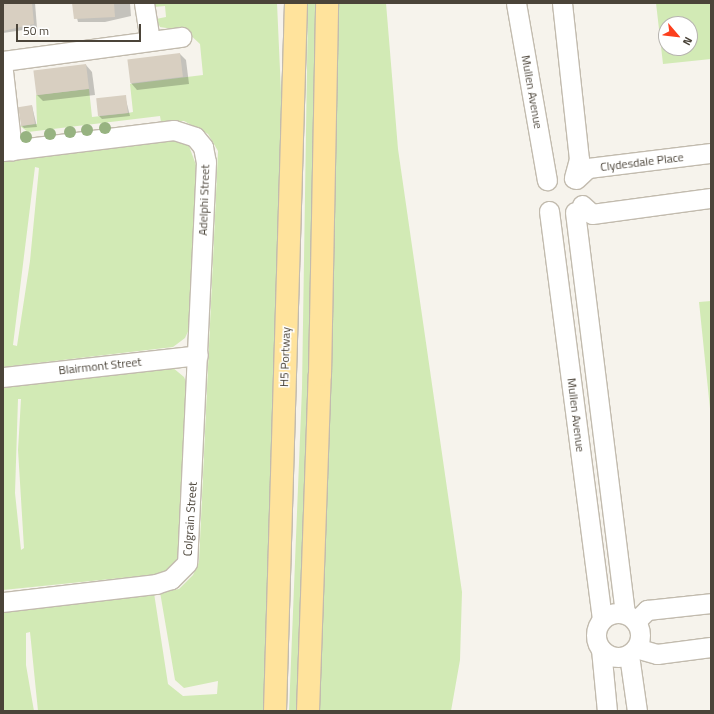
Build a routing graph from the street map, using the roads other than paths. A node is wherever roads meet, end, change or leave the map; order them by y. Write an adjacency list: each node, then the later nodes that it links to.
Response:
1 (144, 3): 7 (street)
2 (296, 3): 26 (main road, H5 Portway)
3 (327, 3): 27 (main road)
4 (516, 3): 13 (street, Mullen Avenue)
5 (562, 3): 12 (street)
6 (181, 38): 7 (street)
7 (150, 40): 8 (street)
8 (3, 61)
9 (3, 71): 10 (street, Adelphi Street)
10 (8, 151): 17 (street, Adelphi Street)
11 (711, 153): 12 (street, Clydesdale Place)
12 (575, 178): 13 (street); 15 (street)
13 (547, 180): 16 (street)
14 (711, 198): 15 (street)
15 (578, 209): 16 (street); 21 (street, Mullen Avenue)
16 (549, 211): 22 (street, Mullen Avenue)
17 (198, 355): 18 (street, Blairmont Street); 19 (street, Colgrain Street)
18 (3, 377)
19 (3, 602)
20 (711, 603): 21 (street)
21 (630, 617): 22 (street); 25 (street)
22 (602, 619): 24 (street)
23 (711, 647): 25 (street)
24 (601, 649): 25 (street); 28 (street)
25 (633, 652): 29 (street)
26 (275, 711)
27 (308, 711)
28 (607, 711)
29 (637, 711)

